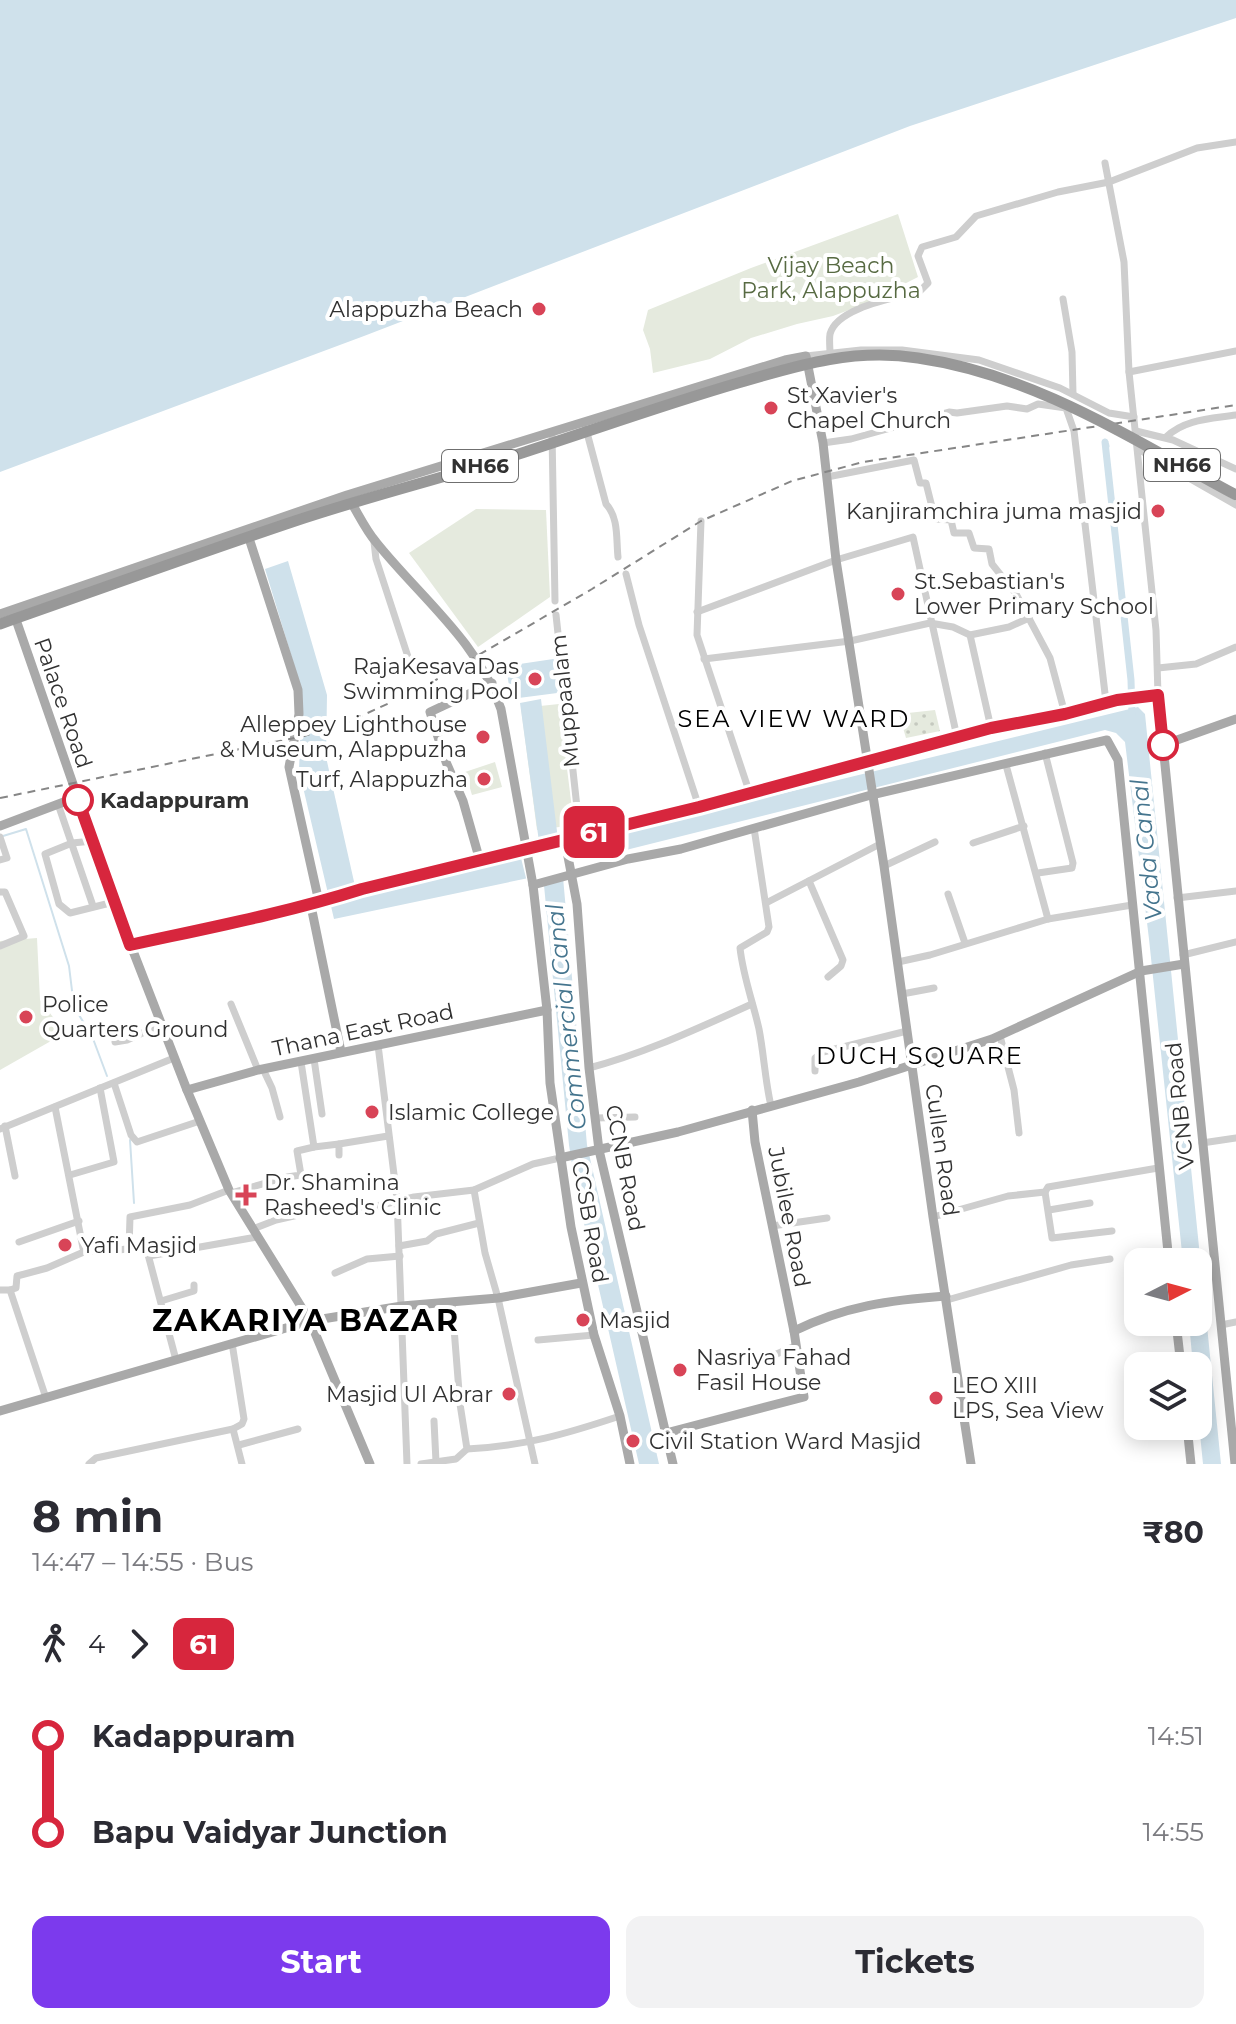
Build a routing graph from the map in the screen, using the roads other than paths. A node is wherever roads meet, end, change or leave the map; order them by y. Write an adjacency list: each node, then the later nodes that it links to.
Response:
1 (1236, 142): 3 (street)
2 (1105, 163): 3 (street)
3 (1109, 182): 6 (street); 8 (street)
4 (1063, 299): 9 (street)
5 (1236, 351): 8 (street)
6 (830, 353): 7 (street); 9 (street)
7 (806, 356): 12 (main road); 16 (main road)
8 (1129, 372): 11 (street)
9 (1073, 394): 11 (street)
10 (1236, 415): 15 (street)
11 (1134, 417): 14 (street)
12 (585, 424): 13 (main road); 26 (street)
13 (552, 433): 20 (main road); 29 (street)
14 (1132, 433): 15 (street); 17 (street); 21 (highway, NH66, bridge); 36 (highway, NH66, bridge)
15 (1166, 437): 18 (street)
16 (823, 443): 19 (main road); 45 (street)
17 (1138, 449): 22 (street); 41 (street)
18 (1236, 469)
19 (827, 477): 27 (main road); 34 (street)
20 (347, 495): 24 (main road); 25 (main road)
21 (1236, 495)
22 (1236, 505)
23 (701, 521): 31 (street)
24 (246, 529): 30 (main road); 83 (main road)
25 (374, 540): 42 (street); 43 (main road)
26 (618, 557)
27 (836, 560): 31 (street); 35 (street); 38 (main road)
28 (626, 574): 58 (street)
29 (555, 601)
30 (13, 609): 32 (main road); 56 (main road, Palace Road)
31 (697, 612): 40 (street)
32 (0, 614)
33 (556, 615): 62 (street, Muppaalam)
34 (1029, 618): 37 (street); 46 (street)
35 (934, 622): 37 (street); 38 (street); 49 (street)
36 (0, 624)
37 (968, 634): 48 (street)
38 (850, 641): 40 (street); 52 (main road)
39 (1236, 647): 41 (street)
40 (704, 659): 54 (street)
41 (1158, 668): 44 (street)
42 (412, 669)
43 (492, 683): 70 (main road); 72 (main road)
44 (1158, 695): 45 (main road); 50 (main road, VCNB Road)
45 (1106, 702): 46 (main road)
46 (1065, 714): 48 (main road)
47 (1236, 719): 50 (main road)
48 (991, 728): 49 (main road)
49 (957, 737): 52 (main road)
50 (1163, 745): 81 (main road, VCNB Road)
51 (1045, 753): 53 (main road); 75 (street); 85 (main road)
52 (866, 765): 54 (main road); 55 (main road, Cullen Road)
53 (1006, 765): 55 (main road); 60 (street)
54 (750, 794): 58 (main road)
55 (871, 794): 61 (main road); 69 (main road, Cullen Road)
56 (77, 797): 57 (main road); 64 (main road, Palace Road)
57 (58, 804): 59 (main road); 66 (street)
58 (699, 807): 62 (main road)
59 (0, 826)
60 (1024, 826): 68 (street); 75 (street)
61 (754, 828): 74 (main road); 84 (street)
62 (580, 835): 67 (main road)
63 (1, 841): 71 (street)
64 (93, 841): 66 (street); 82 (main road, Palace Road)
65 (935, 842): 73 (street)
66 (72, 843): 86 (street); 86 (street)
67 (563, 843): 70 (main road); 74 (main road, CCNB Road)
68 (973, 843)
69 (880, 844): 73 (main road, Cullen Road); 76 (street)
70 (528, 851): 72 (main road); 77 (main road, CCSB Road)
71 (0, 860)
72 (480, 861): 83 (main road)
73 (884, 866): 93 (main road, Cullen Road)
74 (572, 871): 77 (main road); 111 (main road, CCNB Road)
75 (1038, 873): 87 (street)
76 (809, 881): 84 (street); 95 (street)
77 (536, 882): 100 (main road, CCSB Road)
78 (1236, 891): 81 (street)
79 (0, 892): 91 (street)
80 (948, 894): 89 (street)
81 (1177, 898): 92 (main road, VCNB Road)
82 (114, 902): 86 (street); 90 (main road, Palace Road)
83 (319, 903): 90 (main road); 106 (main road)
84 (766, 903): 99 (street)
85 (1132, 905): 87 (street); 94 (main road)
86 (93, 906)
87 (1048, 919): 89 (street)
88 (1236, 942): 92 (street)
89 (965, 943): 93 (street)
90 (130, 945): 101 (main road, Palace Road)
91 (0, 946)
92 (1182, 961): 94 (main road); 129 (main road, VCNB Road)
93 (898, 962): 97 (main road, Cullen Road)
94 (1143, 971): 103 (main road); 135 (main road)
95 (828, 977)
96 (934, 988): 97 (street)
97 (902, 994): 102 (main road, Cullen Road)
98 (231, 1004): 112 (street)
99 (752, 1004): 111 (street); 117 (street)
100 (547, 1010): 105 (main road, Thana East Road); 134 (main road, CCSB Road)
101 (160, 1025): 104 (street); 107 (main road, Palace Road)
102 (907, 1031): 110 (main road, Cullen Road); 113 (street)
103 (1000, 1036): 110 (main road); 126 (street)
104 (115, 1042)
105 (378, 1045): 106 (main road, Thana East Road); 127 (street)
106 (341, 1052): 108 (main road, Thana East Road)
107 (174, 1058): 114 (street); 116 (main road, Palace Road)
108 (314, 1059): 109 (main road, Thana East Road); 120 (street)
109 (301, 1062): 112 (main road, Thana East Road); 131 (street)
110 (911, 1066): 117 (main road); 144 (main road, Cullen Road)
111 (589, 1068): 123 (main road, CCNB Road)
112 (260, 1070): 116 (main road, Thana East Road); 121 (street)
113 (815, 1071)
114 (114, 1083): 115 (street); 124 (street)
115 (100, 1088): 118 (street); 136 (street)
116 (187, 1090): 124 (main road, Palace Road)
117 (771, 1106): 119 (main road)
118 (55, 1107): 125 (street); 136 (street)
119 (752, 1110): 132 (main road); 148 (main road, Jubilee Road)
120 (322, 1114)
121 (280, 1117)
122 (635, 1117): 123 (street)
123 (596, 1118): 132 (main road, CCNB Road)
124 (200, 1121): 139 (main road, Palace Road)
125 (2, 1127): 137 (street)
126 (1019, 1133)
127 (388, 1136): 130 (street); 141 (street)
128 (1236, 1138): 129 (street)
129 (1202, 1143): 171 (main road, VCNB Road)
130 (339, 1144): 131 (street); 133 (street)
131 (314, 1147): 139 (street)
132 (594, 1151): 134 (main road); 185 (main road, CCNB Road)
133 (339, 1155)
134 (564, 1157): 138 (street); 160 (main road, CCSB Road)
135 (1158, 1168): 140 (street); 154 (main road)
136 (70, 1175): 146 (street)
137 (15, 1176)
138 (474, 1190): 141 (street); 147 (street)
139 (230, 1192): 150 (main road, Palace Road); 153 (street)
140 (1045, 1192): 143 (street); 144 (street)
141 (397, 1199): 150 (street); 152 (street)
142 (1090, 1203): 143 (street)
143 (1049, 1210): 149 (street)
144 (933, 1217): 165 (main road, Cullen Road)
145 (827, 1218): 148 (street)
146 (79, 1221): 151 (street); 155 (street)
147 (479, 1223): 152 (street); 164 (street)
148 (772, 1226): 172 (main road, Jubilee Road)
149 (1112, 1231)
150 (255, 1233): 156 (street); 169 (main road, Palace Road)
151 (19, 1242)
152 (399, 1246): 157 (street)
153 (129, 1248): 155 (street); 156 (street)
154 (1167, 1248)
155 (86, 1251): 163 (street)
156 (149, 1256): 166 (street)
157 (400, 1256): 159 (street); 168 (street)
158 (1110, 1259): 165 (street)
159 (335, 1273)
160 (581, 1283): 164 (main road); 173 (main road, CCSB Road)
161 (194, 1285): 166 (street)
162 (0, 1290): 163 (street)
163 (10, 1290): 179 (street)
164 (498, 1298): 167 (main road); 187 (street)
165 (947, 1298): 172 (main road); 201 (main road, Cullen Road)
166 (161, 1301): 178 (street)
167 (452, 1303): 168 (main road); 189 (street)
168 (402, 1306): 169 (main road); 196 (street)
169 (310, 1321): 175 (main road); 192 (main road, Palace Road)
170 (1236, 1322): 171 (street)
171 (1221, 1325): 203 (main road, VCNB Road)
172 (794, 1331): 176 (main road, Jubilee Road)
173 (594, 1335): 174 (street); 181 (main road, CCSB Road)
174 (538, 1340)
175 (232, 1343): 178 (main road); 183 (street)
176 (795, 1346): 177 (street); 185 (main road, Jubilee Road)
177 (772, 1356)
178 (176, 1360): 179 (main road)
179 (46, 1398): 180 (main road)
180 (1, 1408)
181 (620, 1416): 187 (street); 199 (main road, CCSB Road)
182 (434, 1421): 191 (street)
183 (233, 1429): 188 (street); 190 (street)
184 (298, 1429): 188 (street)
185 (666, 1433): 200 (main road, CCNB Road)
186 (1188, 1440): 202 (main road)
187 (528, 1442): 189 (street); 198 (street)
188 (239, 1445): 195 (street)
189 (467, 1449): 191 (street)
190 (124, 1453): 193 (street); 194 (street)
191 (436, 1462): 197 (street)
192 (366, 1463)
193 (89, 1464)
194 (125, 1464)
195 (242, 1464)
196 (407, 1464)
197 (421, 1464)
198 (535, 1464)
199 (630, 1464)
200 (673, 1464)
201 (971, 1464)
202 (1191, 1464)
203 (1235, 1464)

